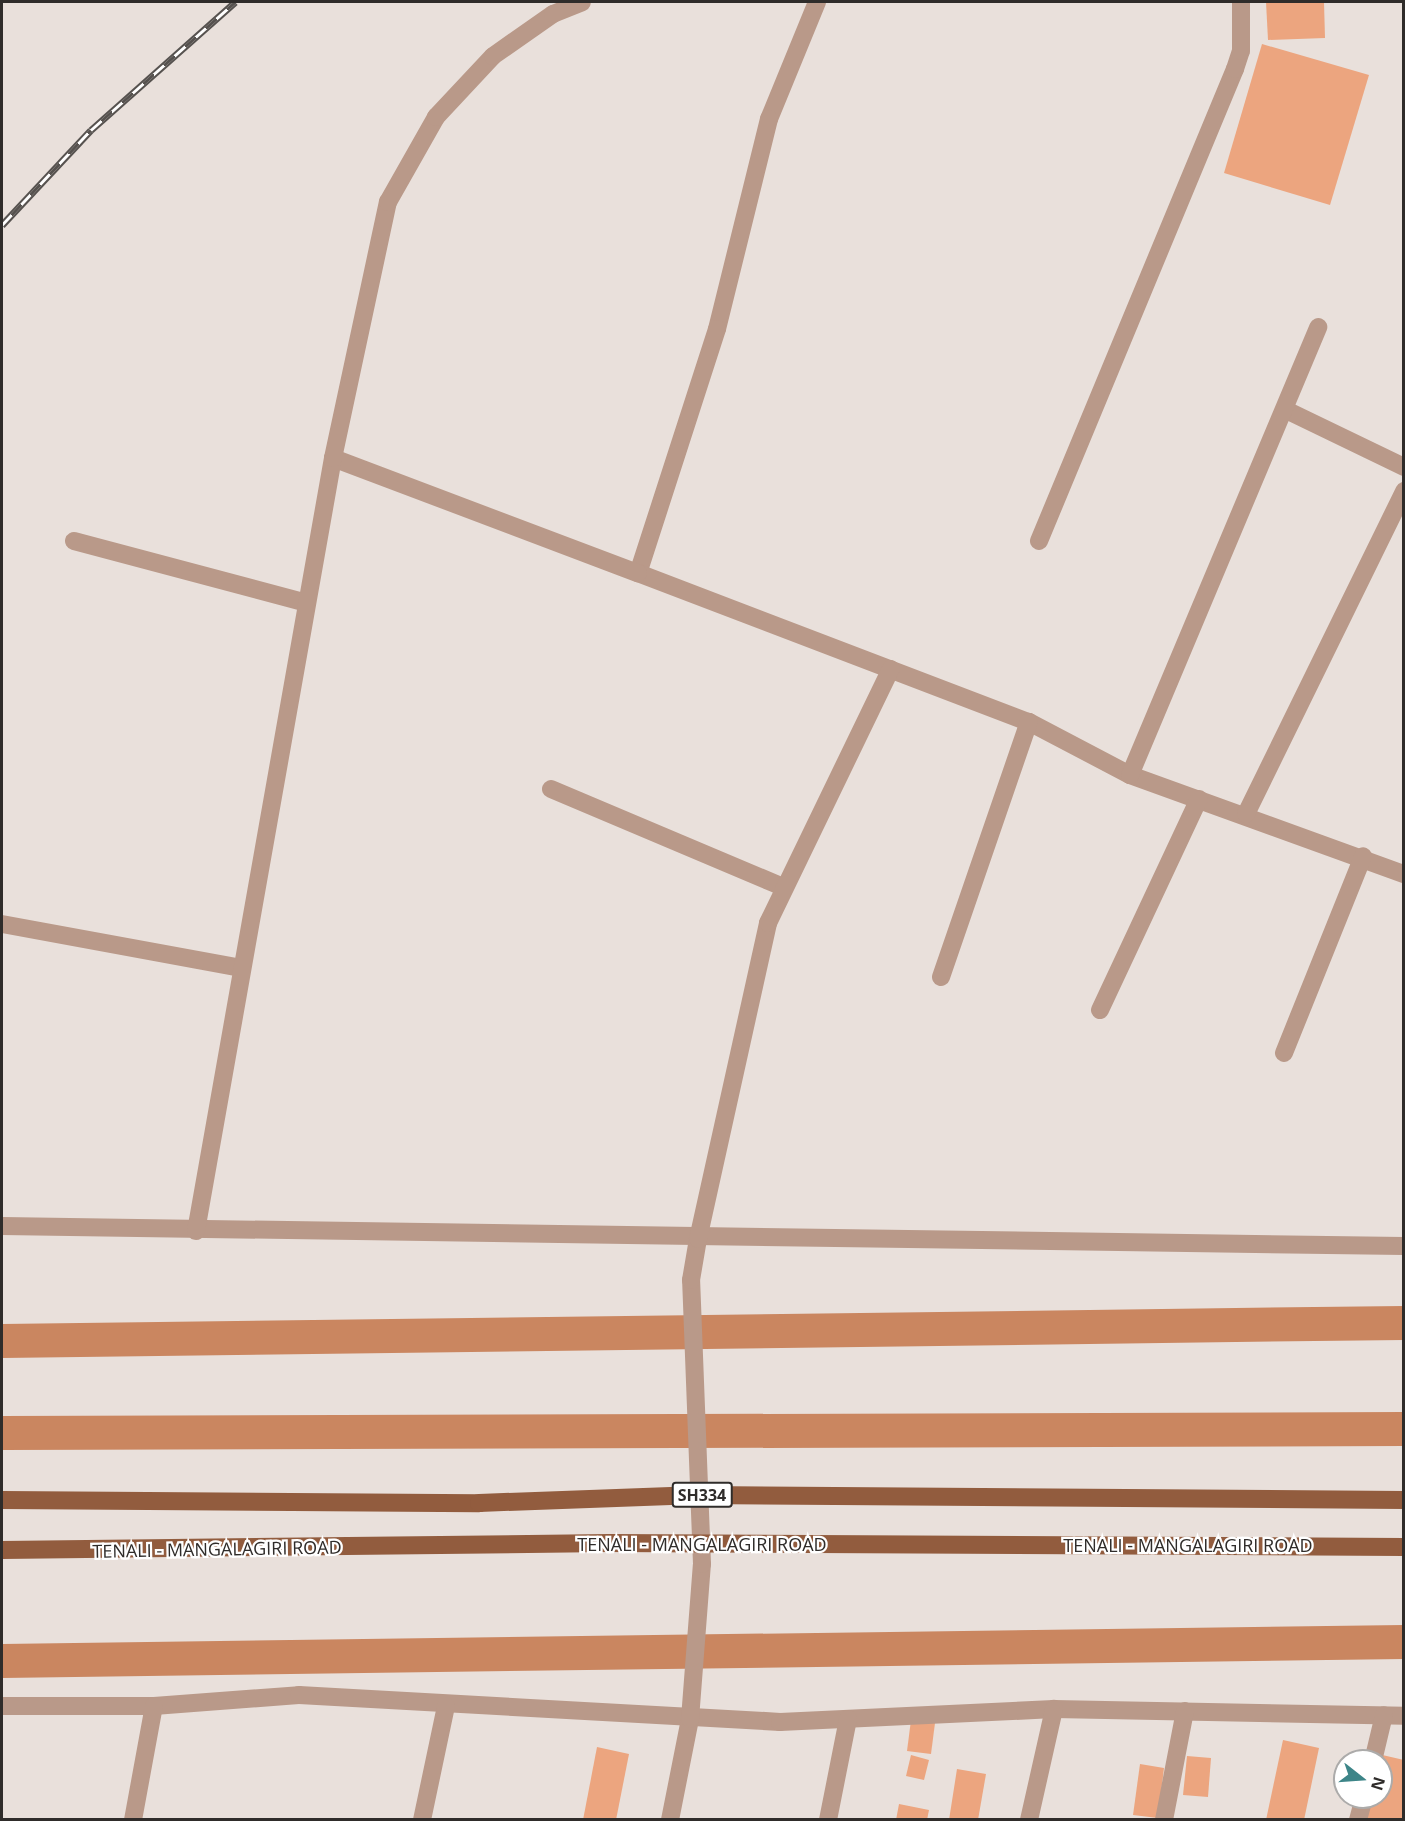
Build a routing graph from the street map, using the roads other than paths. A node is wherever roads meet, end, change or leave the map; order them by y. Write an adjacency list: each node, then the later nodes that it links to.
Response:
1 (582, 2): 6 (street)
2 (817, 2): 11 (street)
3 (1241, 2): 10 (street)
4 (1318, 327): 5 (street)
5 (1287, 410): 7 (street); 15 (street)
6 (333, 458): 11 (street); 12 (street)
7 (1404, 468)
8 (1404, 491): 18 (street)
9 (74, 541): 12 (street)
10 (1039, 541)
11 (638, 573): 13 (street)
12 (307, 603): 23 (street)
13 (891, 669): 14 (street); 21 (street)
14 (1029, 722): 15 (street); 24 (street)
15 (1130, 775): 17 (street)
16 (551, 789): 21 (street)
17 (1199, 799): 18 (street); 25 (street)
18 (1246, 814): 19 (street)
19 (1364, 855): 20 (street); 26 (street)
20 (1404, 874)
21 (783, 887): 29 (street)
22 (2, 924): 23 (street)
23 (242, 968): 28 (street)
24 (941, 977)
25 (1100, 1010)
26 (1284, 1053)
27 (2, 1226): 28 (street)
28 (196, 1231): 29 (street)
29 (698, 1239): 30 (street); 31 (street)
30 (1404, 1245)
31 (698, 1495): 32 (main road, SH334); 33 (main road, SH334); 34 (street)
32 (2, 1500)
33 (1404, 1500)
34 (701, 1543): 35 (main road, TENALI - MANGALAGIRI ROAD); 36 (main road, TENALI - MANGALAGIRI ROAD); 44 (street)
35 (1404, 1547)
36 (2, 1550)
37 (2, 1706): 38 (street)
38 (154, 1706): 39 (street); 47 (street)
39 (446, 1706): 44 (street); 48 (street)
40 (1054, 1709): 41 (street); 45 (street); 51 (street)
41 (1185, 1711): 42 (street); 52 (street)
42 (1384, 1715): 43 (street); 46 (street)
43 (1404, 1716)
44 (690, 1719): 45 (street); 49 (street)
45 (848, 1719): 50 (street)
46 (1376, 1749)
47 (133, 1820)
48 (422, 1820)
49 (670, 1820)
50 (828, 1820)
51 (1029, 1820)
52 (1164, 1820)

